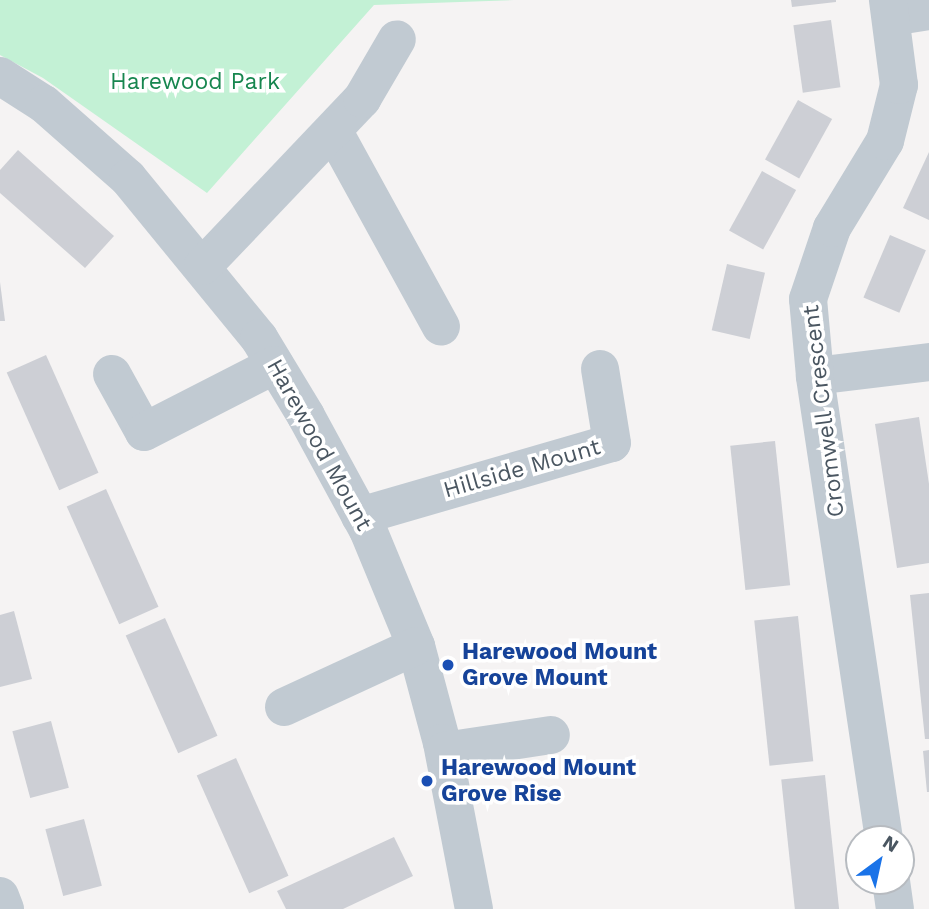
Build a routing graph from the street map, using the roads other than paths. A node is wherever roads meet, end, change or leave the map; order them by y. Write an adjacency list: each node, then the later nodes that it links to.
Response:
1 (890, 8): 2 (street); 12 (street, Cromwell Crescent)
2 (929, 11)
3 (397, 39): 5 (street)
4 (0, 76): 6 (street, Harewood Mount)
5 (334, 132): 6 (street); 7 (street)
6 (203, 266): 9 (street, Harewood Mount)
7 (441, 327)
8 (929, 362): 12 (street)
9 (275, 365): 11 (street); 13 (street, Harewood Mount)
10 (600, 369): 13 (street, Hillside Mount)
11 (112, 374)
12 (815, 376): 18 (street, Cromwell Crescent)
13 (360, 516): 14 (street, Harewood Mount)
14 (416, 646): 15 (street); 17 (street, Harewood Mount)
15 (284, 707)
16 (551, 735): 17 (street)
17 (444, 751): 21 (street, Harewood Mount)
18 (882, 825)
19 (0, 897): 20 (street)
20 (5, 909)
21 (474, 909)

